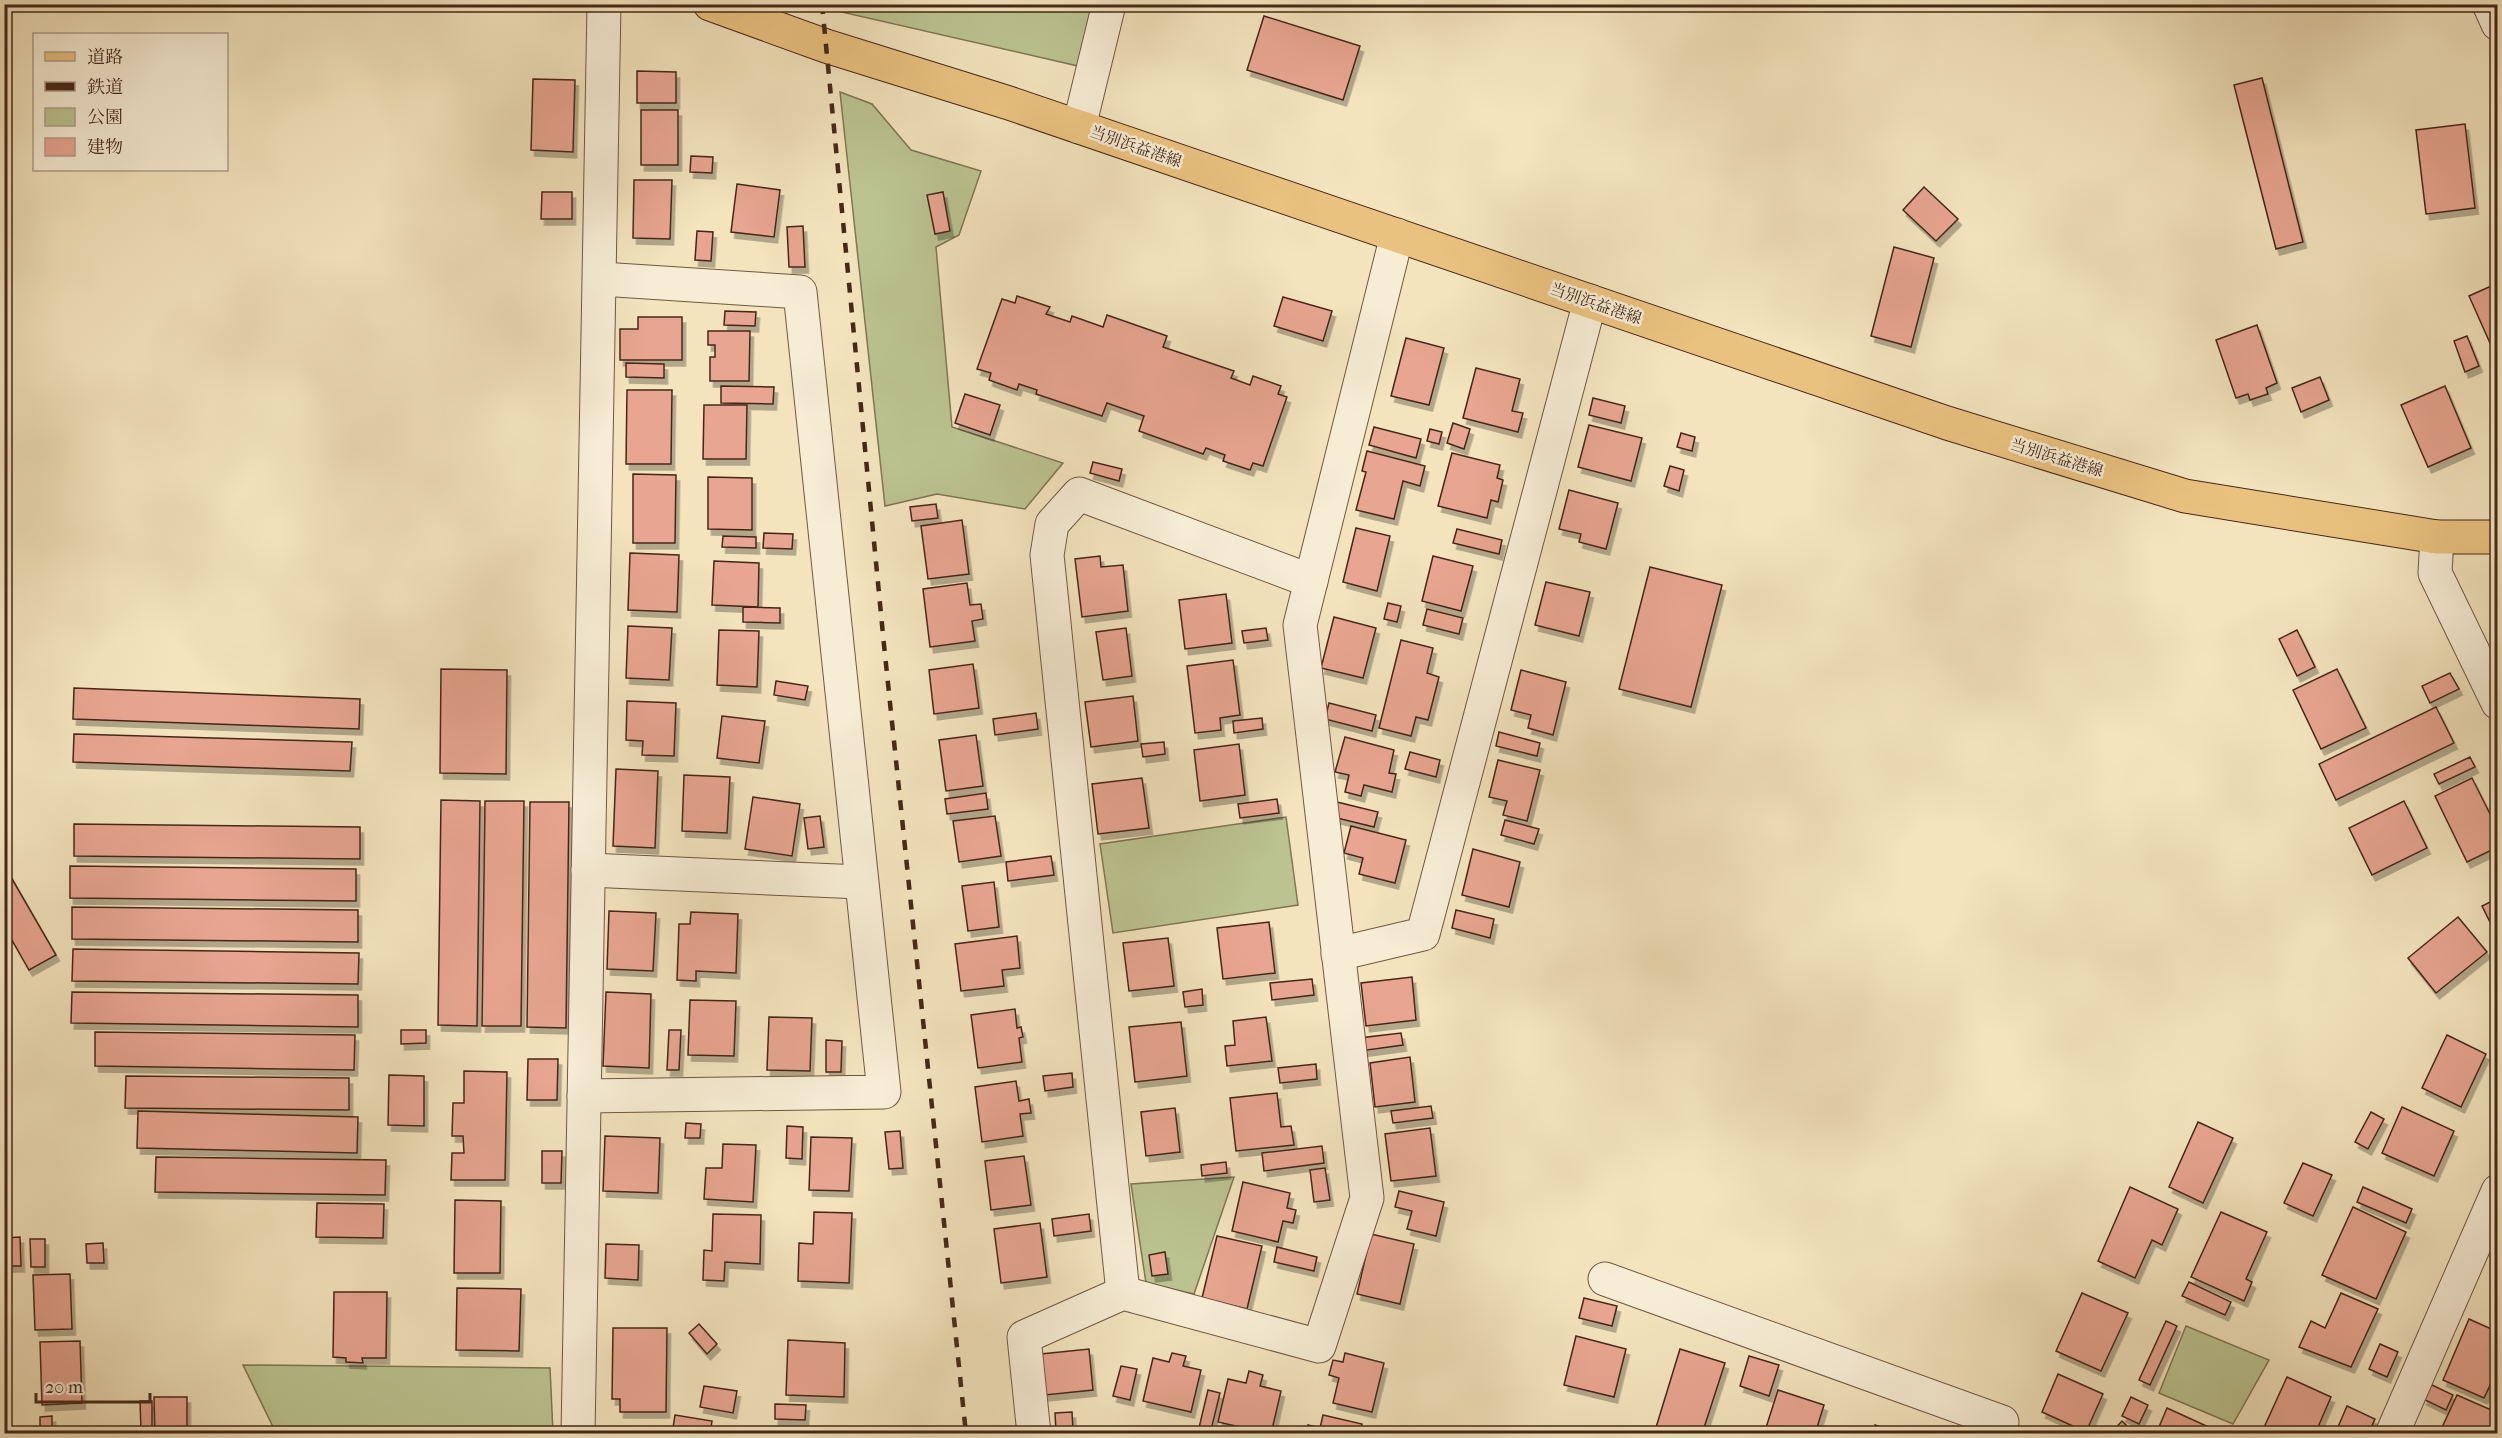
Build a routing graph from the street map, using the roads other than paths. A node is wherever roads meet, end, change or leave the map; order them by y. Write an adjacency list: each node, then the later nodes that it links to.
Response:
1 (604, 4): 8 (street)
2 (710, 4): 6 (main road, 当別浜益港線)
3 (1109, 4): 6 (street)
4 (2489, 4): 5 (street)
5 (2498, 24)
6 (1079, 127): 7 (main road, 当別浜益港線)
7 (1397, 235): 9 (main road, 当別浜益港線); 12 (street)
8 (601, 279): 14 (street); 15 (street)
9 (1590, 301): 10 (main road, 当別浜益港線); 16 (street)
10 (2437, 537): 11 (main road, 当別浜益港線); 13 (street)
11 (2498, 537)
12 (1311, 582): 16 (street); 20 (street)
13 (2498, 703)
14 (588, 870): 15 (street); 17 (street)
15 (861, 882): 17 (street)
16 (1338, 954): 20 (street)
17 (584, 1096): 21 (street)
18 (2498, 1191): 24 (street)
19 (1605, 1279): 23 (street)
20 (1123, 1293): 22 (street)
21 (578, 1434)
22 (1034, 1434)
23 (1998, 1434)
24 (2392, 1434)

